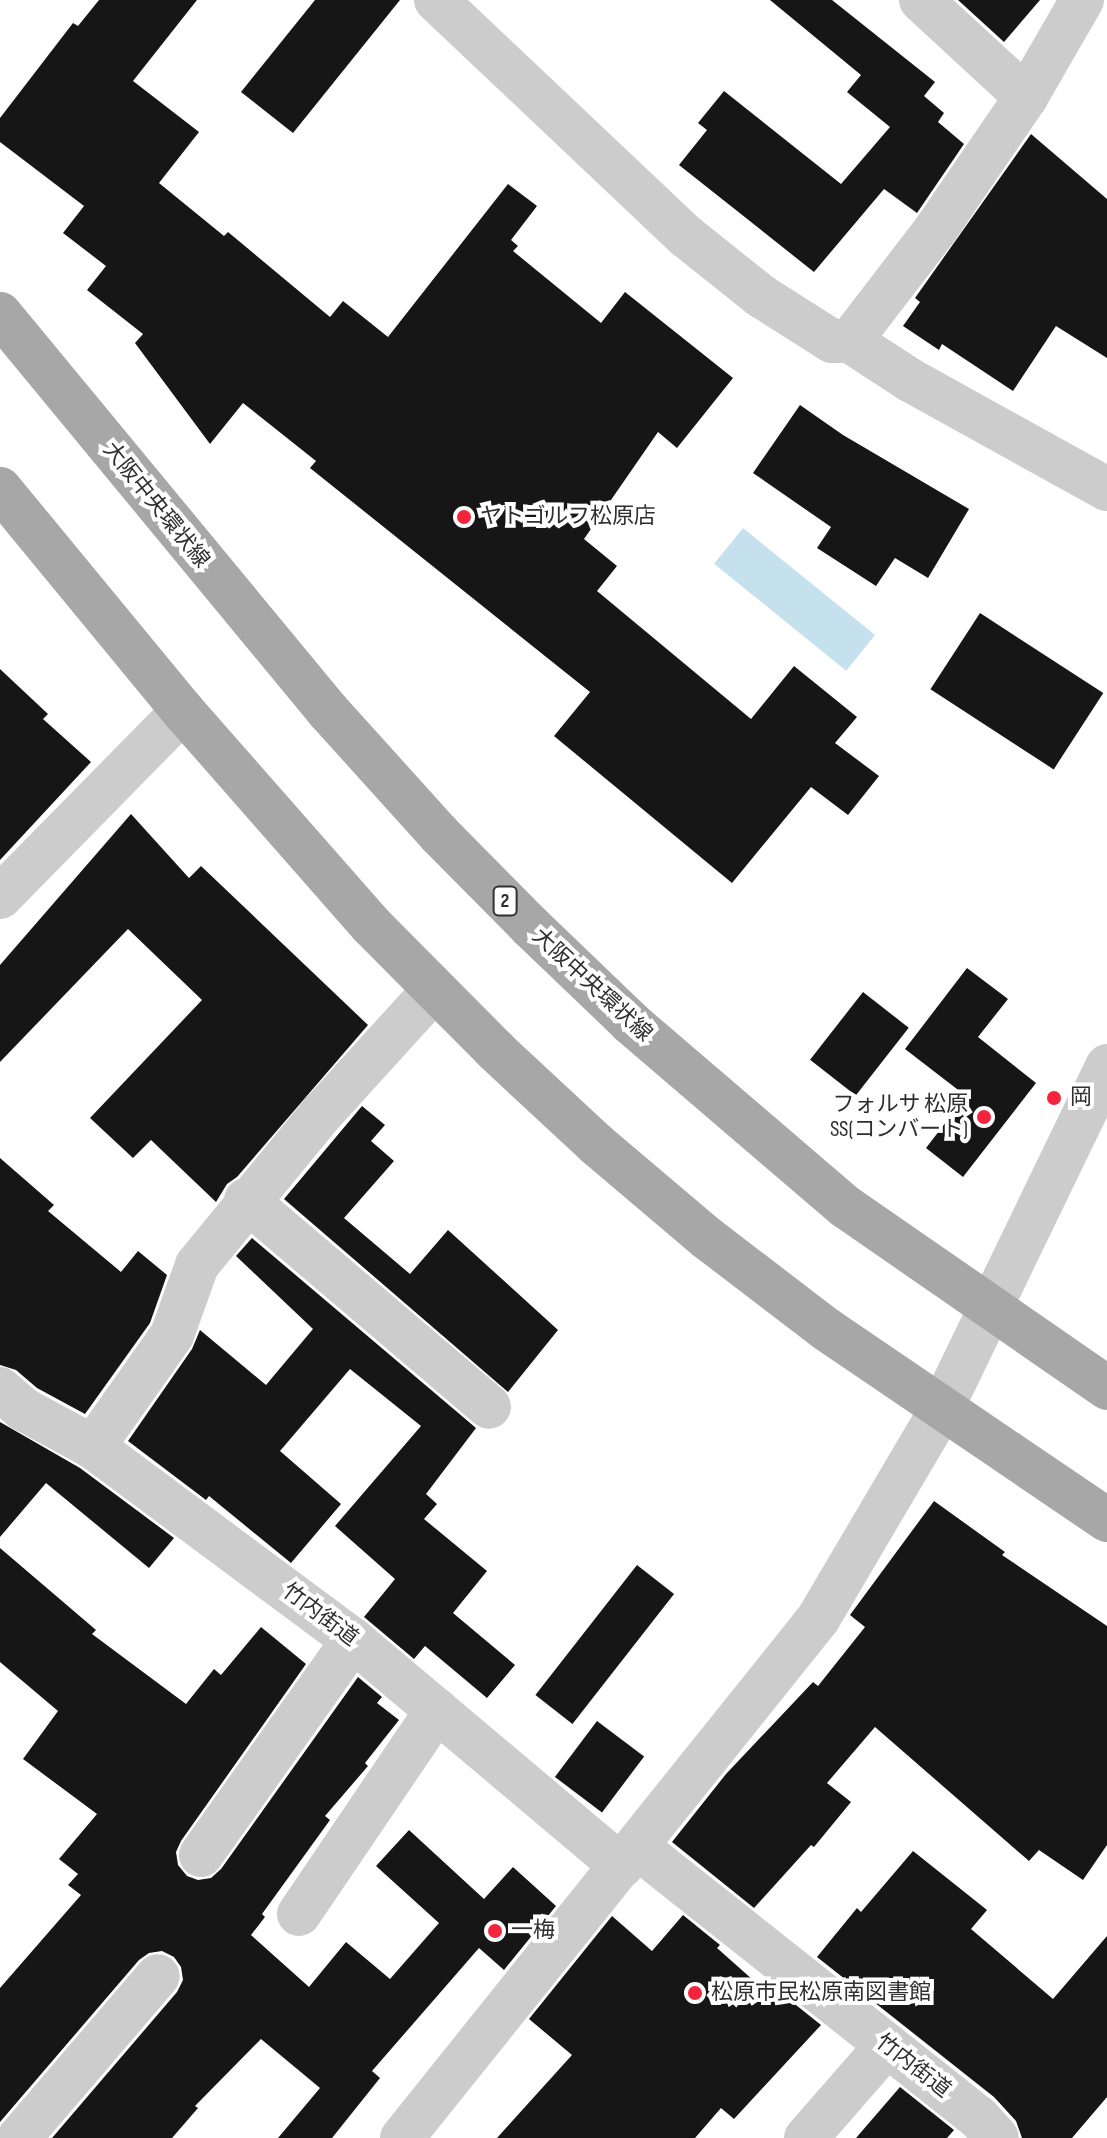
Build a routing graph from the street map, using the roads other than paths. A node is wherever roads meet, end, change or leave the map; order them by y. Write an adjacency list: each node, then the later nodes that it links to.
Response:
1 (436, 0): 6 (street)
2 (921, 0): 4 (street)
3 (1082, 0): 4 (street)
4 (1026, 97): 6 (street)
5 (0, 314): 14 (main road, 大阪中央環状線 / 2)
6 (850, 341): 8 (street)
7 (0, 489): 9 (main road)
8 (1107, 489)
9 (183, 711): 10 (street); 11 (main road)
10 (0, 897)
11 (434, 990): 13 (street); 18 (main road)
12 (1107, 1066): 14 (street)
13 (246, 1200): 17 (street); 19 (street)
14 (990, 1310): 15 (main road, 大阪中央環状線 / 2); 18 (street)
15 (1107, 1388)
16 (0, 1389): 19 (street, 竹内街道)
17 (489, 1407)
18 (941, 1410): 20 (main road); 24 (street)
19 (93, 1447): 21 (street, 竹内街道)
20 (1107, 1520)
21 (353, 1640): 22 (street, 竹内街道); 23 (street)
22 (437, 1710): 24 (street, 竹内街道); 25 (street)
23 (201, 1855)
24 (629, 1857): 27 (street, 竹内街道); 29 (street)
25 (299, 1914)
26 (158, 1976): 28 (street)
27 (887, 2045): 30 (street); 31 (street, 竹内街道)
28 (19, 2138)
29 (402, 2138)
30 (806, 2138)
31 (997, 2138)

